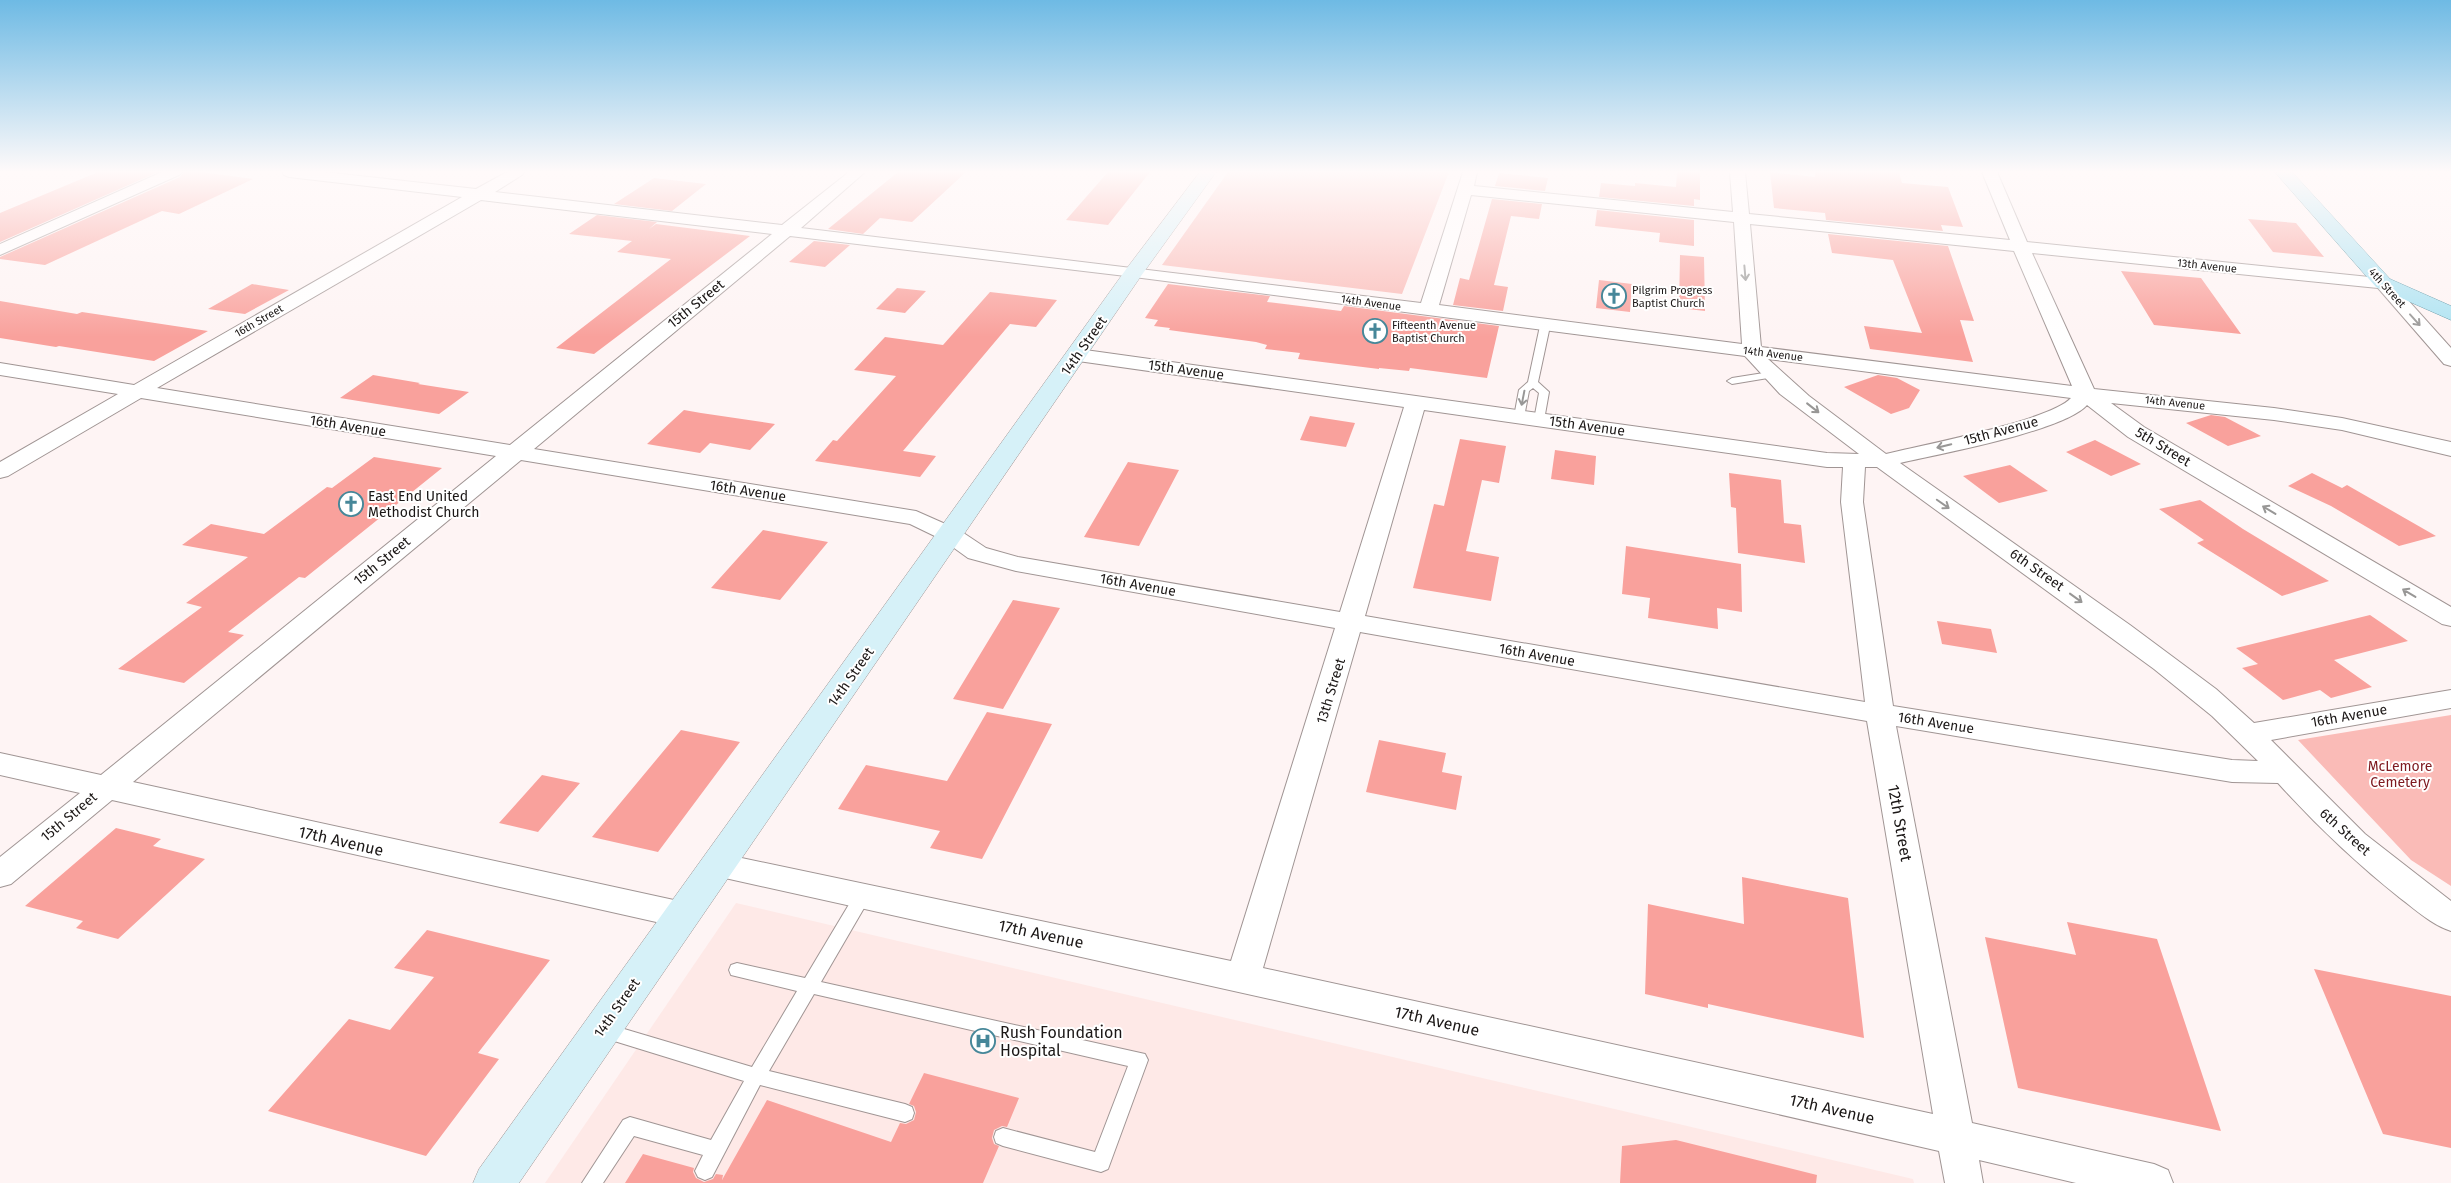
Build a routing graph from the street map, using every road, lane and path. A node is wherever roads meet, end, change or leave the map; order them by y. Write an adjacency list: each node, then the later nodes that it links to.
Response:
1 (51, 227): 13 (street)
2 (421, 227): 26 (street, 16th Street)
3 (753, 227): 11 (street, 14th Avenue)
4 (790, 227): 11 (street, 15th Street)
5 (1167, 227): 14 (main road, 14th Street)
6 (1453, 227): 16 (street)
7 (1742, 227): 19 (street, one-way to 19)
8 (1823, 227): 12 (street, 13th Avenue)
9 (2012, 227): 12 (street, 5th Street)
10 (2333, 227): 15 (main road, 4th Street)
11 (785, 231): 14 (street, 14th Avenue); 31 (street, 15th Street)
12 (2020, 247): 15 (street, 13th Avenue); 27 (street, 5th Street)
13 (0, 250)
14 (1134, 272): 16 (street, 14th Avenue); 20 (main road, 14th Street)
15 (2383, 283): 17 (main road); 21 (street, 4th Street, one-way to 21)
16 (1428, 311): 18 (street, 14th Avenue)
17 (2451, 314)
18 (1545, 326): 19 (street, 14th Avenue); 25 (lane)
19 (1752, 352): 23 (street, 6th Street); 27 (street, 14th Avenue)
20 (1078, 355): 28 (street, 15th Avenue); 34 (main road, 14th Street)
21 (2451, 360)
22 (0, 369): 26 (street, 16th Avenue)
23 (1770, 375): 24 (lane); 32 (street, 6th Street, one-way to 32)
24 (1732, 381)
25 (1533, 383): 29 (lane, one-way to 29); 29 (lane)
26 (137, 392): 31 (street, 16th Avenue); 33 (street, 16th Street)
27 (2086, 394): 30 (street, 14th Avenue); 32 (street, 15th Avenue, one-way to 32); 35 (street, 5th Street, one-way to 27)
28 (1416, 403): 29 (street, 15th Avenue); 36 (street, 13th Street)
29 (1529, 418): 32 (street, 15th Avenue)
30 (2451, 449)
31 (514, 454): 34 (street, 16th Avenue); 42 (street, 15th Street)
32 (1868, 461): 38 (street, 12th Street); 39 (street, 6th Street, one-way to 39)
33 (0, 470)
34 (951, 535): 36 (street, 16th Avenue); 43 (main road, 14th Street)
35 (2451, 618)
36 (1352, 623): 38 (street, 16th Avenue); 49 (street, 13th Street)
37 (2451, 699): 39 (street, 16th Avenue)
38 (1880, 714): 41 (street, 16th Avenue); 54 (street, 12th Street)
39 (2247, 734): 41 (street, 6th Street)
40 (0, 764): 42 (street, 17th Avenue)
41 (2285, 773): 47 (street, 6th Street)
42 (104, 788): 44 (street, 15th Street); 46 (street, 17th Avenue)
43 (718, 865): 45 (street, 17th Avenue); 46 (main road, 14th Street)
44 (0, 875)
45 (864, 896): 49 (street, 17th Avenue); 50 (lane)
46 (683, 915): 51 (main road, 14th Street)
47 (2451, 918)
48 (737, 970): 50 (lane)
49 (1244, 978): 54 (street, 17th Avenue)
50 (810, 986): 52 (lane); 55 (lane)
51 (601, 1031): 52 (lane); 58 (main road, 14th Street)
52 (756, 1076): 53 (lane); 56 (lane)
53 (905, 1113)
54 (1957, 1136): 60 (street, 12th Street); 61 (street, 17th Avenue)
55 (1003, 1137)
56 (716, 1150): 57 (lane); 59 (lane)
57 (705, 1171)
58 (494, 1183)
59 (592, 1183)
60 (1964, 1183)
61 (2154, 1183)

